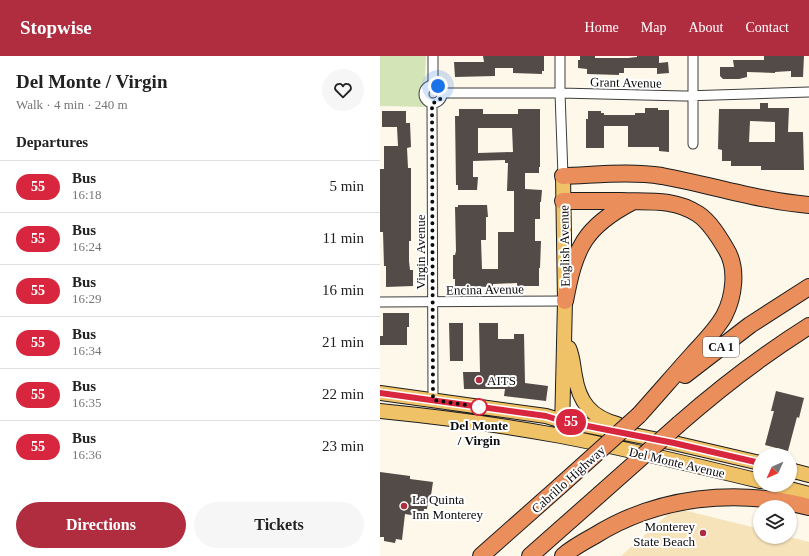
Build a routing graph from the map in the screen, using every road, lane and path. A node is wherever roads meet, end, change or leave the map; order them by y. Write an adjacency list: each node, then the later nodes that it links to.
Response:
1 (432, 56): 4 (street)
2 (560, 56): 7 (street, English Avenue)
3 (693, 56): 8 (street)
4 (433, 84): 6 (street); 9 (street)
5 (809, 92): 8 (street, Grant Avenue)
6 (442, 93): 7 (street, Grant Avenue); 9 (street)
7 (560, 93): 8 (street, Grant Avenue); 11 (street, English Avenue)
8 (694, 95): 10 (street)
9 (432, 103): 18 (street, Virgin Avenue)
10 (693, 144)
11 (564, 176): 12 (main road, English Avenue); 14 (highway)
12 (563, 201): 13 (highway); 16 (main road, English Avenue)
13 (633, 201): 16 (highway); 24 (highway)
14 (809, 206)
15 (809, 287): 24 (highway, Cabrillo Highway / CA 1)
16 (565, 301): 18 (street, Encina Avenue); 20 (main road, English Avenue)
17 (380, 302): 18 (street, Encina Avenue)
18 (433, 302): 22 (street, Virgin Avenue)
19 (809, 326): 36 (highway, CA 1, bridge)
20 (565, 340): 25 (main road, English Avenue); 27 (main road)
21 (380, 393): 22 (main road, Del Monte Avenue)
22 (433, 400): 25 (main road, Del Monte Avenue)
23 (380, 411): 26 (main road, Del Monte Avenue)
24 (639, 415): 35 (highway, Cabrillo Highway / CA 1, bridge)
25 (562, 421): 26 (main road, English Avenue); 27 (main road, Del Monte Avenue)
26 (561, 436): 31 (main road, Del Monte Avenue)
27 (674, 443): 28 (main road, Del Monte Avenue)
28 (753, 461)
29 (797, 472): 30 (main road)
30 (809, 475)
31 (753, 479)
32 (797, 491): 33 (main road)
33 (809, 494)
34 (809, 506): 37 (highway)
35 (481, 556)
36 (530, 556)
37 (563, 556)

